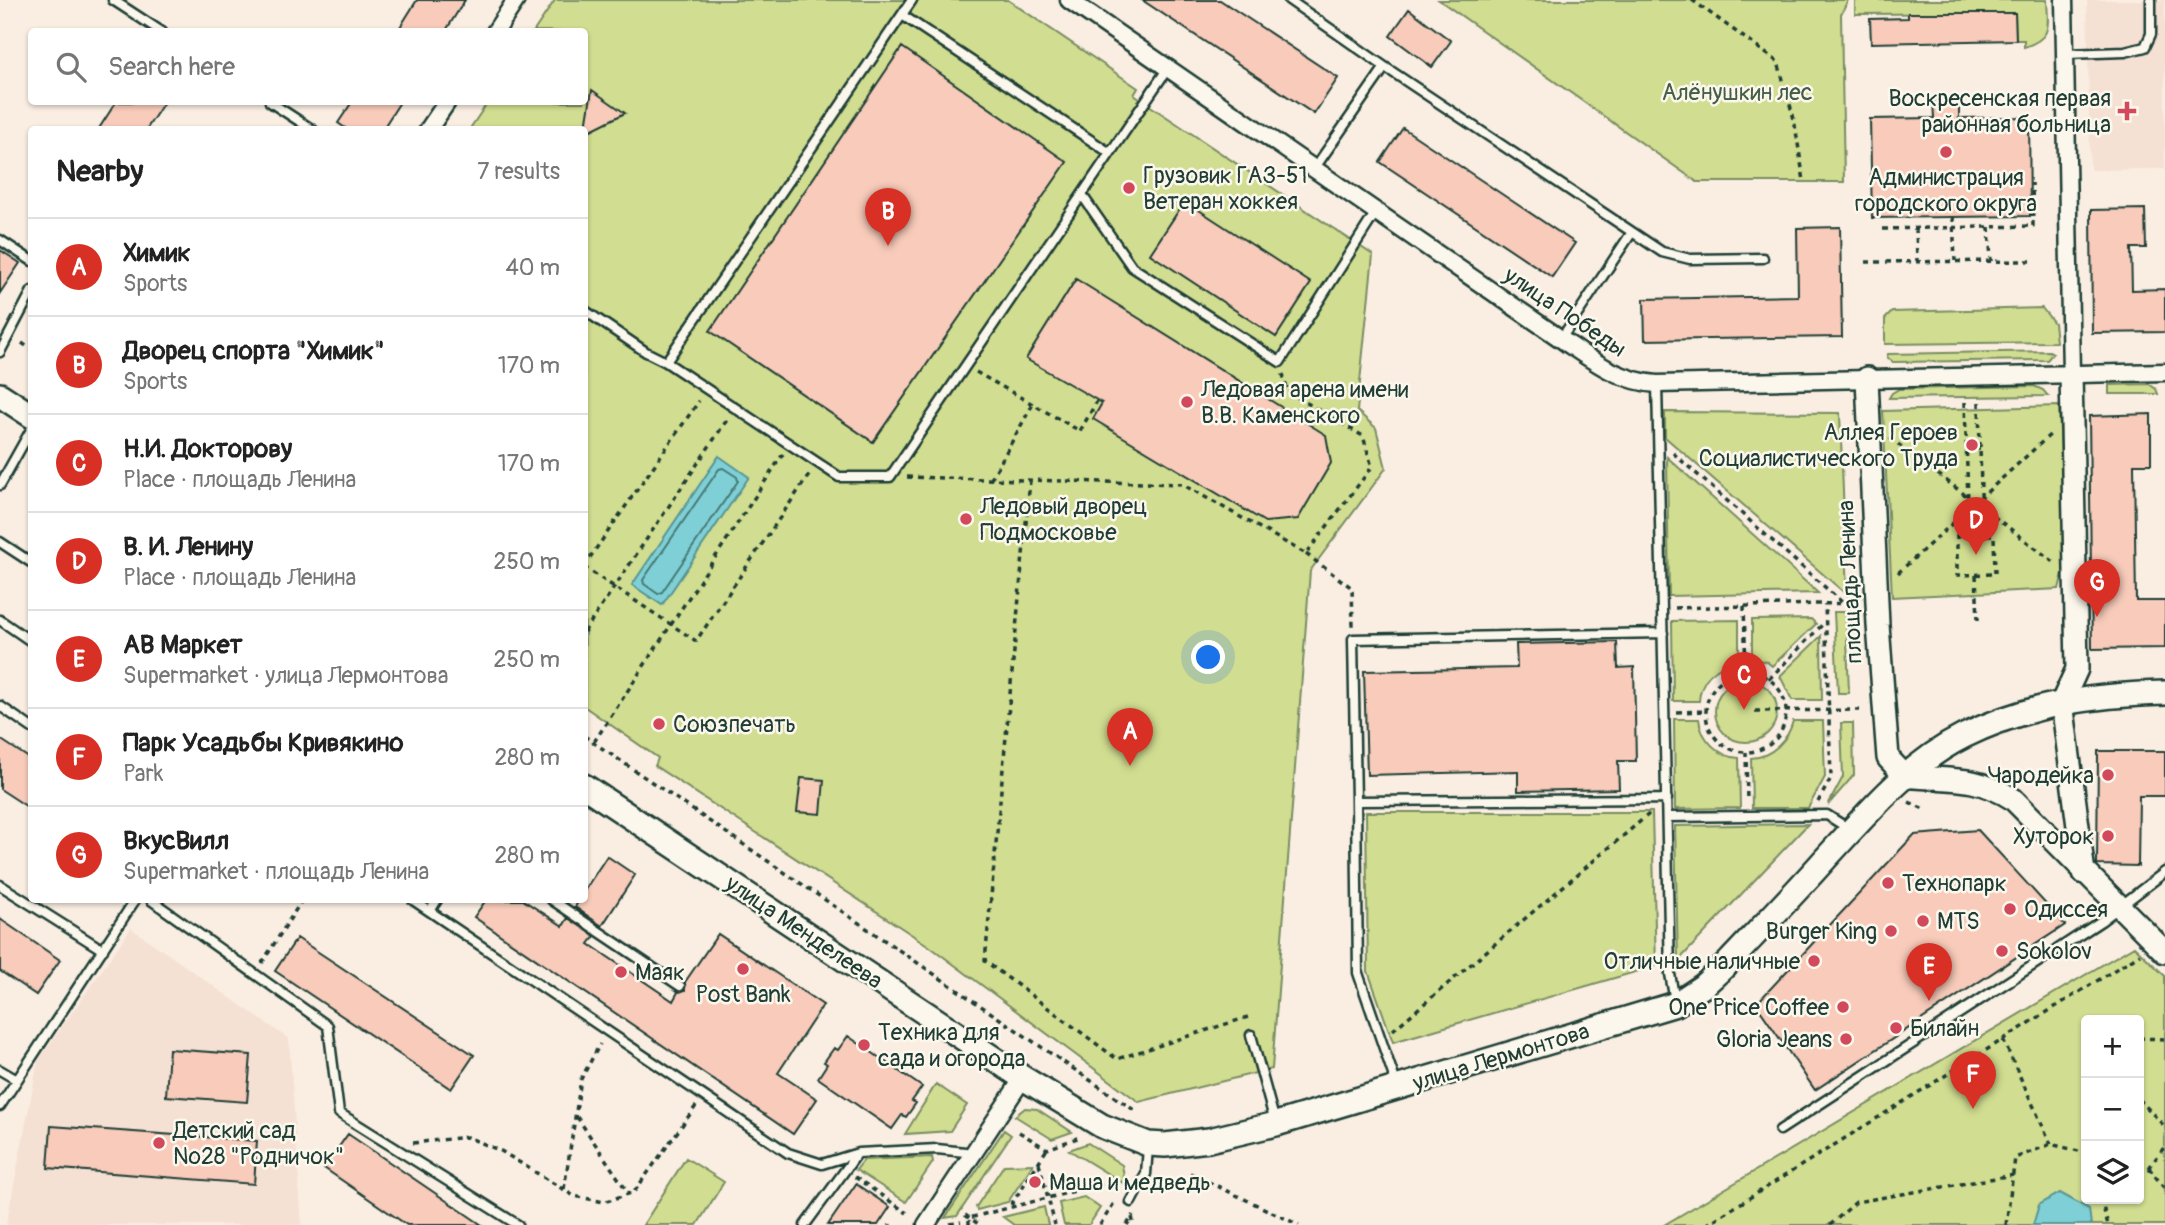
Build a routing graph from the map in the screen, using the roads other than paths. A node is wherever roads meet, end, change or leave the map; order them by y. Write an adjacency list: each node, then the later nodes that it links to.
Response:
1 (113, 0): 10 (lane)
2 (516, 0): 11 (street)
3 (912, 0): 9 (lane)
4 (1069, 0): 8 (street, улица Победы)
5 (1289, 0): 13 (lane)
6 (2064, 0): 12 (street)
7 (2151, 0): 12 (lane)
8 (1088, 5): 14 (street, улица Победы)
9 (902, 15): 19 (lane); 31 (lane)
10 (156, 28)
11 (498, 28)
12 (2066, 54): 33 (street)
13 (1385, 67): 20 (lane); 23 (lane)
14 (1168, 68): 19 (lane); 20 (street, улица Победы)
15 (275, 105): 17 (lane)
16 (445, 105): 18 (street)
17 (307, 126)
18 (431, 126)
19 (1110, 153): 21 (lane)
20 (1314, 169): 22 (street, улица Победы)
21 (1082, 195): 22 (lane); 31 (lane)
22 (1376, 212): 29 (street, улица Победы)
23 (1632, 232): 26 (lane); 29 (lane)
24 (0, 240): 25 (lane)
25 (28, 258)
26 (1763, 258)
27 (28, 298): 30 (lane)
28 (588, 313): 31 (lane)
29 (1561, 339): 35 (street, улица Победы)
30 (0, 352)
31 (666, 362)
32 (2165, 372): 33 (street, улица Победы)
33 (2071, 373): 34 (street, улица Победы); 46 (street)
34 (1867, 378): 35 (street, улица Победы); 49 (street, площадь Ленина)
35 (1657, 384): 43 (lane)
36 (0, 395): 37 (main road)
37 (28, 413)
38 (28, 435): 39 (lane)
39 (0, 485)
40 (0, 542): 41 (lane)
41 (28, 560)
42 (0, 620): 44 (lane)
43 (1663, 633): 51 (lane); 52 (lane)
44 (28, 639)
45 (2165, 693): 46 (main road, улица Лермонтова)
46 (2062, 702): 49 (main road, улица Лермонтова); 56 (street)
47 (0, 706): 48 (lane)
48 (28, 725)
49 (1905, 776): 54 (main road, улица Лермонтова); 56 (street)
50 (588, 789): 73 (main road, улица Менделеева)
51 (1667, 799): 52 (lane); 53 (lane)
52 (1356, 801): 75 (lane)
53 (1667, 817): 54 (lane); 70 (lane)
54 (1851, 831): 70 (main road, улица Лермонтова)
55 (2165, 872): 65 (lane)
56 (2084, 873): 65 (street)
57 (0, 885): 58 (lane)
58 (28, 903)
59 (29, 903): 67 (lane)
60 (133, 903): 67 (lane)
61 (155, 903): 83 (lane)
62 (418, 903): 66 (lane)
63 (435, 903): 66 (lane)
64 (556, 903): 69 (lane)
65 (2119, 907): 68 (street); 78 (lane)
66 (430, 911): 80 (lane)
67 (103, 950): 74 (lane)
68 (2155, 952)
69 (680, 986)
70 (1676, 1004): 75 (main road, улица Лермонтова)
71 (1251, 1035): 77 (lane)
72 (0, 1070): 74 (lane)
73 (1023, 1078): 79 (main road, улица Лермонтова); 81 (street)
74 (17, 1080): 76 (lane)
75 (1398, 1089): 77 (main road, улица Лермонтова)
76 (0, 1106)
77 (1276, 1125): 79 (main road, улица Лермонтова)
78 (1780, 1130)
79 (1148, 1144): 82 (lane)
80 (858, 1153): 81 (lane); 84 (lane)
81 (972, 1155): 85 (street)
82 (1130, 1202)
83 (518, 1225)
84 (805, 1225)
85 (926, 1225)

